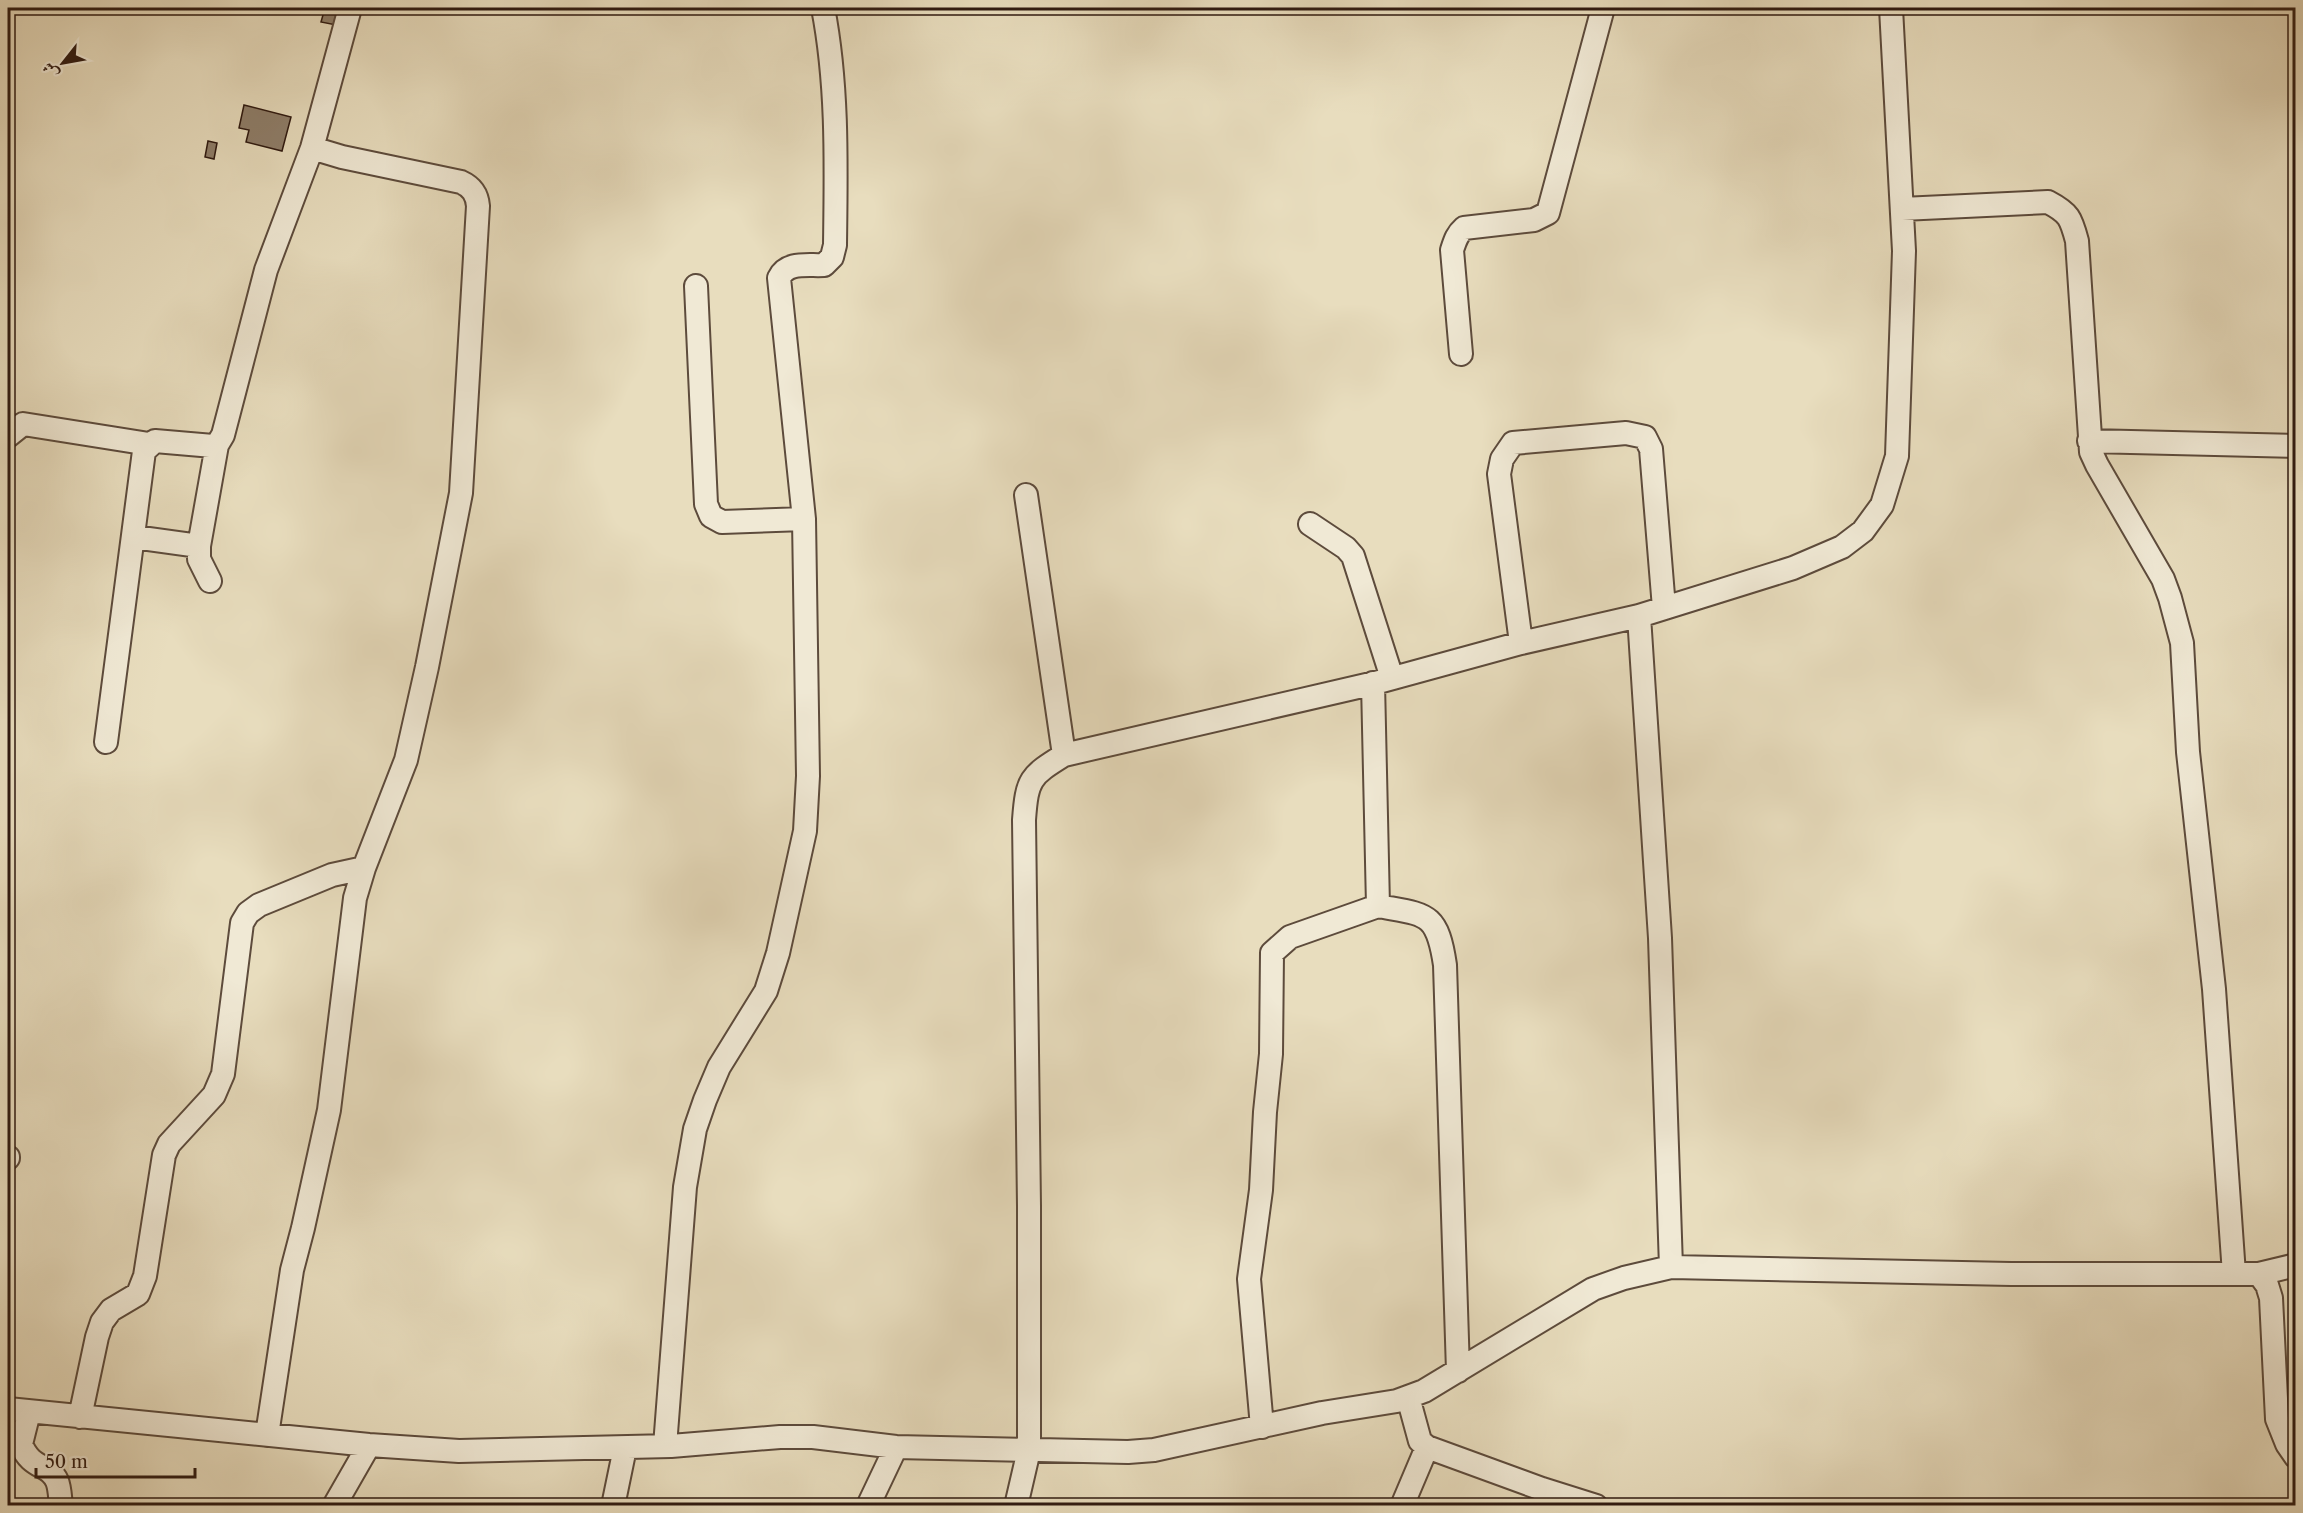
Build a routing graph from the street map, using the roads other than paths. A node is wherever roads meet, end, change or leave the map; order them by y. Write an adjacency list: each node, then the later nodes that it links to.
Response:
1 (351, 8): 5 (street)
2 (823, 8): 15 (street)
3 (1603, 8): 8 (street)
4 (1891, 8): 6 (street)
5 (312, 148): 12 (street); 26 (street)
6 (1902, 209): 10 (street); 20 (street)
7 (696, 286): 15 (street)
8 (1461, 354)
9 (8, 436): 11 (street)
10 (2089, 441): 13 (street); 30 (street)
11 (149, 444): 12 (street); 17 (street)
12 (216, 445): 18 (street)
13 (2295, 446)
14 (1026, 495): 25 (street)
15 (804, 519): 39 (street)
16 (1310, 524): 23 (street)
17 (134, 537): 18 (street); 24 (street)
18 (199, 546): 19 (street)
19 (210, 581)
20 (1664, 608): 21 (street); 22 (street)
21 (1639, 616): 22 (street); 29 (street)
22 (1521, 643): 23 (street)
23 (1383, 680): 25 (street); 27 (street)
24 (106, 742)
25 (1064, 754): 43 (street)
26 (364, 868): 35 (street); 37 (street)
27 (1378, 906): 32 (street); 36 (street)
28 (2295, 1265): 31 (street)
29 (1671, 1267): 30 (street); 32 (street)
30 (2234, 1274): 31 (street)
31 (2259, 1274): 44 (street)
32 (1458, 1371): 33 (street)
33 (1408, 1397): 36 (street); 41 (street)
34 (18, 1411): 35 (street); 45 (street)
35 (80, 1417): 37 (street)
36 (1262, 1427): 43 (street)
37 (267, 1435): 38 (street)
38 (369, 1445): 42 (street); 46 (street)
39 (665, 1446): 40 (street); 42 (street)
40 (896, 1447): 43 (street); 48 (street)
41 (1427, 1447): 50 (street); 51 (street)
42 (625, 1448): 47 (street)
43 (1029, 1450): 49 (street)
44 (2295, 1457)
45 (61, 1506)
46 (334, 1506)
47 (613, 1506)
48 (868, 1506)
49 (1016, 1506)
50 (1402, 1506)
51 (1596, 1506)

